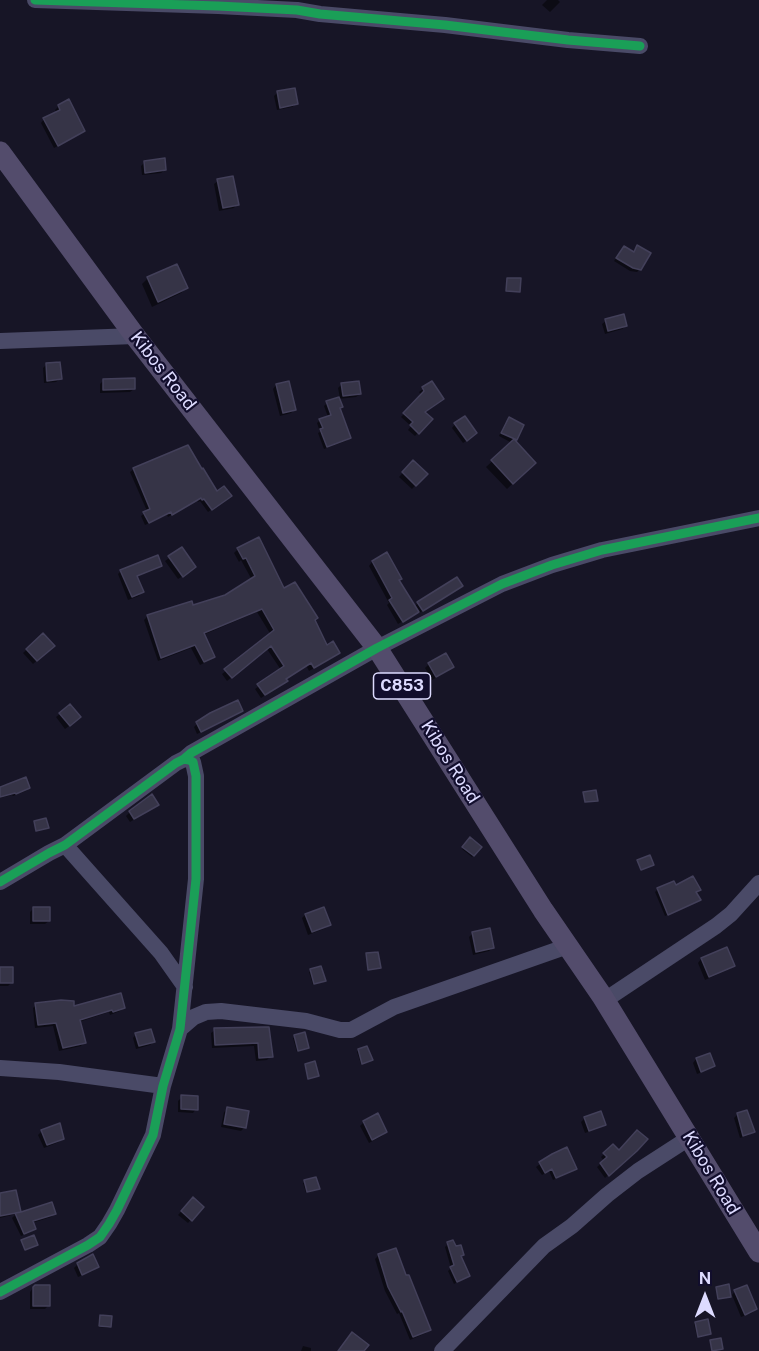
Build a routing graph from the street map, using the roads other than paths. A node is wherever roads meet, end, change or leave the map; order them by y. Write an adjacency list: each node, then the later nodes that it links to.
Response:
1 (35, 0): 2 (street)
2 (640, 46)
3 (0, 152): 4 (main road, Kibos Road / C853)
4 (135, 336): 5 (street); 7 (main road, Kibos Road / C853)
5 (0, 341)
6 (759, 518): 7 (street)
7 (377, 648): 8 (street); 12 (main road, Kibos Road / C853)
8 (184, 759): 9 (street); 13 (street)
9 (65, 845): 10 (street); 13 (street)
10 (0, 882)
11 (759, 883): 14 (street)
12 (568, 946): 14 (main road, Kibos Road / C853); 15 (street)
13 (185, 987): 15 (street)
14 (605, 1000): 18 (main road, Kibos Road / C853)
15 (180, 1029): 17 (street)
16 (0, 1068): 17 (street)
17 (163, 1086): 20 (street)
18 (689, 1138): 19 (main road, Kibos Road / C853); 21 (street)
19 (759, 1252)
20 (0, 1292)
21 (442, 1351)

